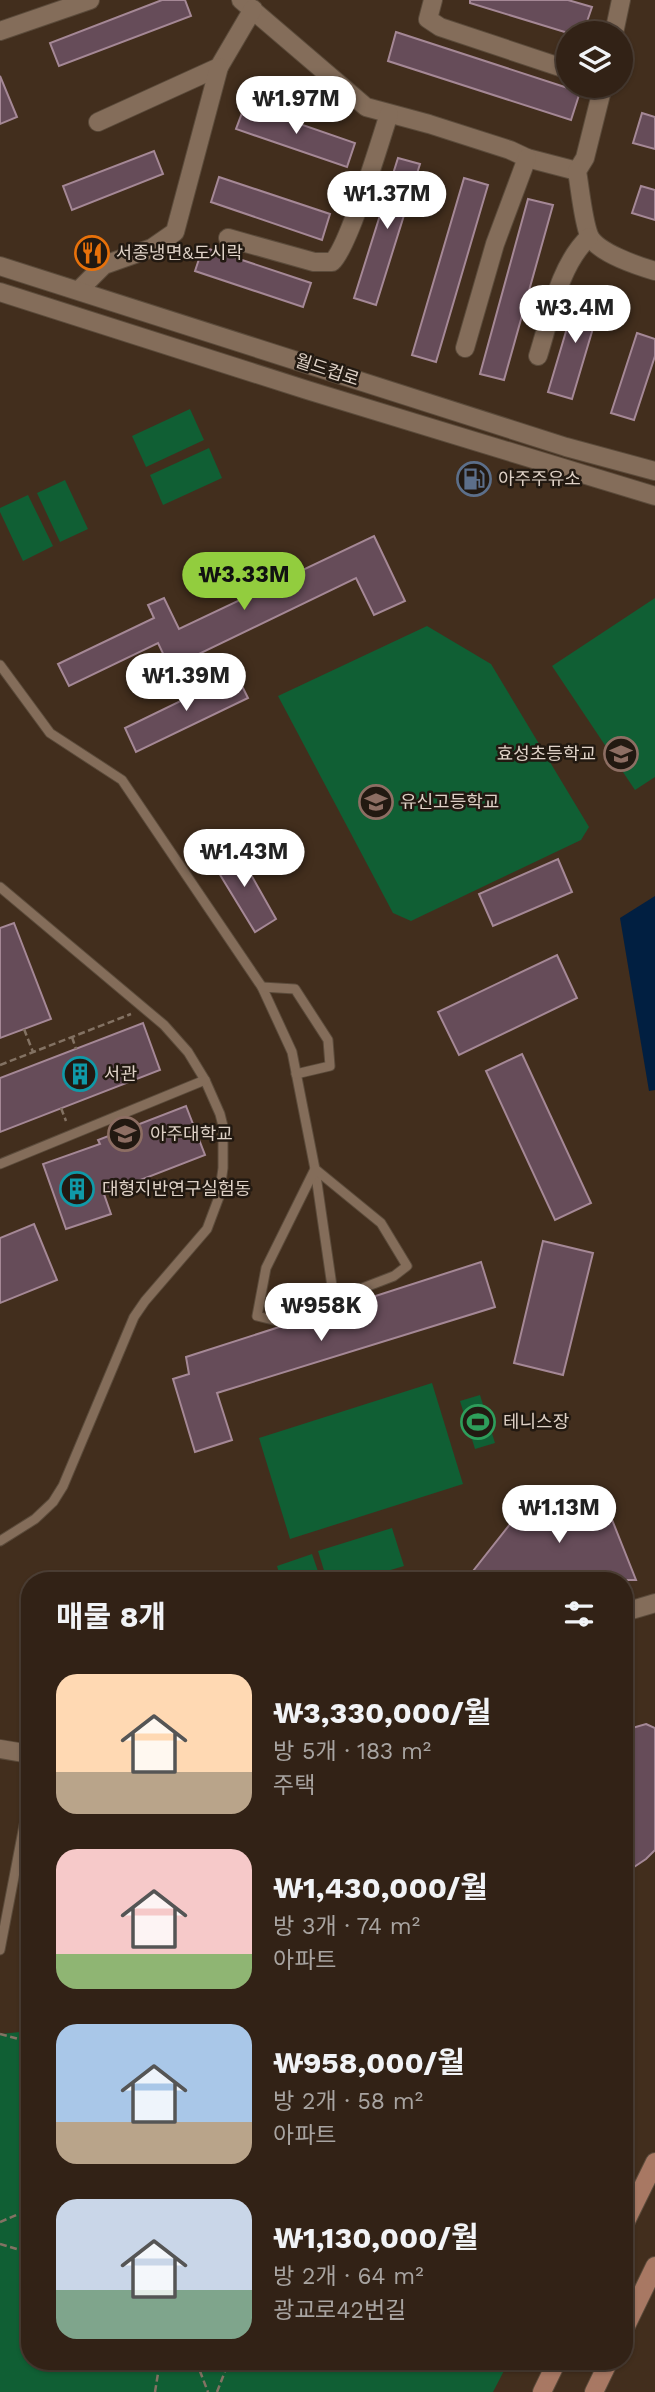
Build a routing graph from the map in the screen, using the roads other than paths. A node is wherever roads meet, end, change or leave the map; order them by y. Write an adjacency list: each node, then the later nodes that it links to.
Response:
1 (90, 0): 6 (street)
2 (433, 0): 8 (street)
3 (618, 1): 5 (street)
4 (247, 4): 7 (street); 10 (street)
5 (616, 21)
6 (0, 31)
7 (219, 67): 11 (street); 18 (street)
8 (556, 67)
9 (600, 98): 13 (street)
10 (389, 114): 12 (street); 15 (street)
11 (98, 121)
12 (527, 158): 13 (street); 20 (street)
13 (577, 171): 14 (street)
14 (589, 237): 17 (street); 21 (street)
15 (228, 238)
16 (0, 266): 18 (street, 월드컵로)
17 (655, 271)
18 (79, 290): 22 (street, 월드컵로)
19 (0, 292): 23 (street, 월드컵로)
20 (465, 348)
21 (538, 356)
22 (654, 467)
23 (655, 496)
24 (0, 665): 26 (lane)
25 (0, 887): 28 (lane)
26 (262, 987): 27 (lane); 27 (lane)
27 (296, 1074): 30 (lane)
28 (205, 1080): 29 (lane); 32 (lane)
29 (0, 1164)
30 (315, 1168): 31 (lane); 31 (lane); 31 (lane)
31 (334, 1300)
32 (0, 1541)
33 (655, 1603): 34 (street)
34 (633, 1610)
35 (0, 1749): 36 (street)
36 (21, 1752)
37 (21, 1841): 38 (lane)
38 (0, 1950)
39 (655, 2162): 40 (main road)
40 (633, 2207)
41 (655, 2266): 42 (main road)
42 (633, 2311)
43 (553, 2370): 45 (main road)
44 (605, 2370): 46 (main road)
45 (542, 2392)
46 (594, 2392)

